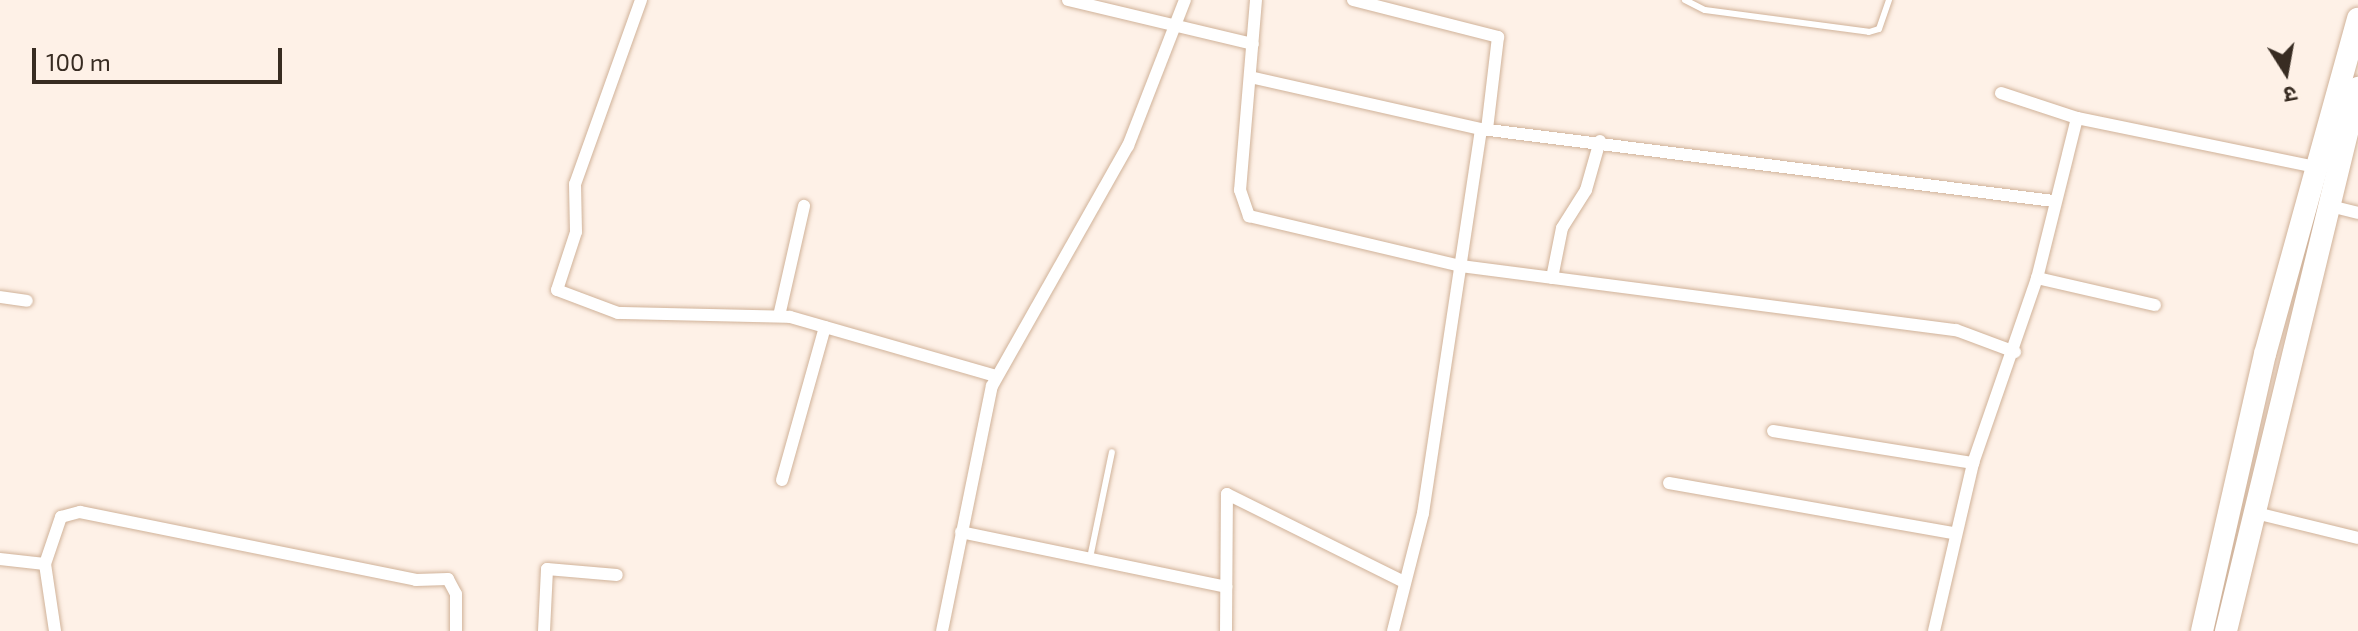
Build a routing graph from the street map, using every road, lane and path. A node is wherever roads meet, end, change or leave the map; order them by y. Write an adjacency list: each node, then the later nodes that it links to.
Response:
1 (641, 0): 28 (street)
2 (1068, 0): 9 (street)
3 (1185, 0): 9 (street)
4 (1256, 0): 10 (street)
5 (1353, 0): 15 (street)
6 (1685, 0): 7 (lane)
7 (1889, 0)
8 (2358, 19): 13 (highway)
9 (1178, 30): 10 (street); 31 (street)
10 (1253, 44): 11 (street)
11 (1250, 77): 15 (street); 22 (street)
12 (2001, 93): 14 (street)
13 (2351, 97): 17 (highway); 19 (highway)
14 (2077, 118): 17 (street); 18 (street)
15 (1484, 129): 16 (street); 22 (street)
16 (1600, 141): 18 (street); 23 (street)
17 (2315, 167): 54 (highway)
18 (2053, 201): 24 (street)
19 (2325, 205): 21 (street); 37 (highway)
20 (804, 206): 28 (street)
21 (2358, 213)
22 (1461, 266): 23 (street); 45 (street)
23 (1552, 278): 30 (street)
24 (2037, 278): 27 (street); 30 (street)
25 (0, 297): 26 (street)
26 (27, 301)
27 (2155, 305)
28 (779, 316): 29 (street)
29 (825, 327): 31 (street); 35 (street)
30 (2015, 352): 34 (street)
31 (996, 376): 38 (street)
32 (1773, 431): 34 (street)
33 (1112, 452): 41 (lane)
34 (1973, 463): 39 (street)
35 (782, 480)
36 (1669, 483): 39 (street)
37 (2249, 511): 40 (street); 55 (highway)
38 (961, 532): 41 (street); 50 (street)
39 (1953, 533): 53 (street)
40 (2358, 538)
41 (1090, 558): 46 (street)
42 (0, 559): 43 (street)
43 (45, 564): 47 (street); 48 (street)
44 (617, 575): 49 (street)
45 (1404, 582): 46 (street); 52 (street)
46 (1226, 587): 51 (street)
47 (55, 631)
48 (456, 631)
49 (544, 631)
50 (942, 631)
51 (1226, 631)
52 (1393, 631)
53 (1934, 631)
54 (2202, 631)
55 (2226, 631)

